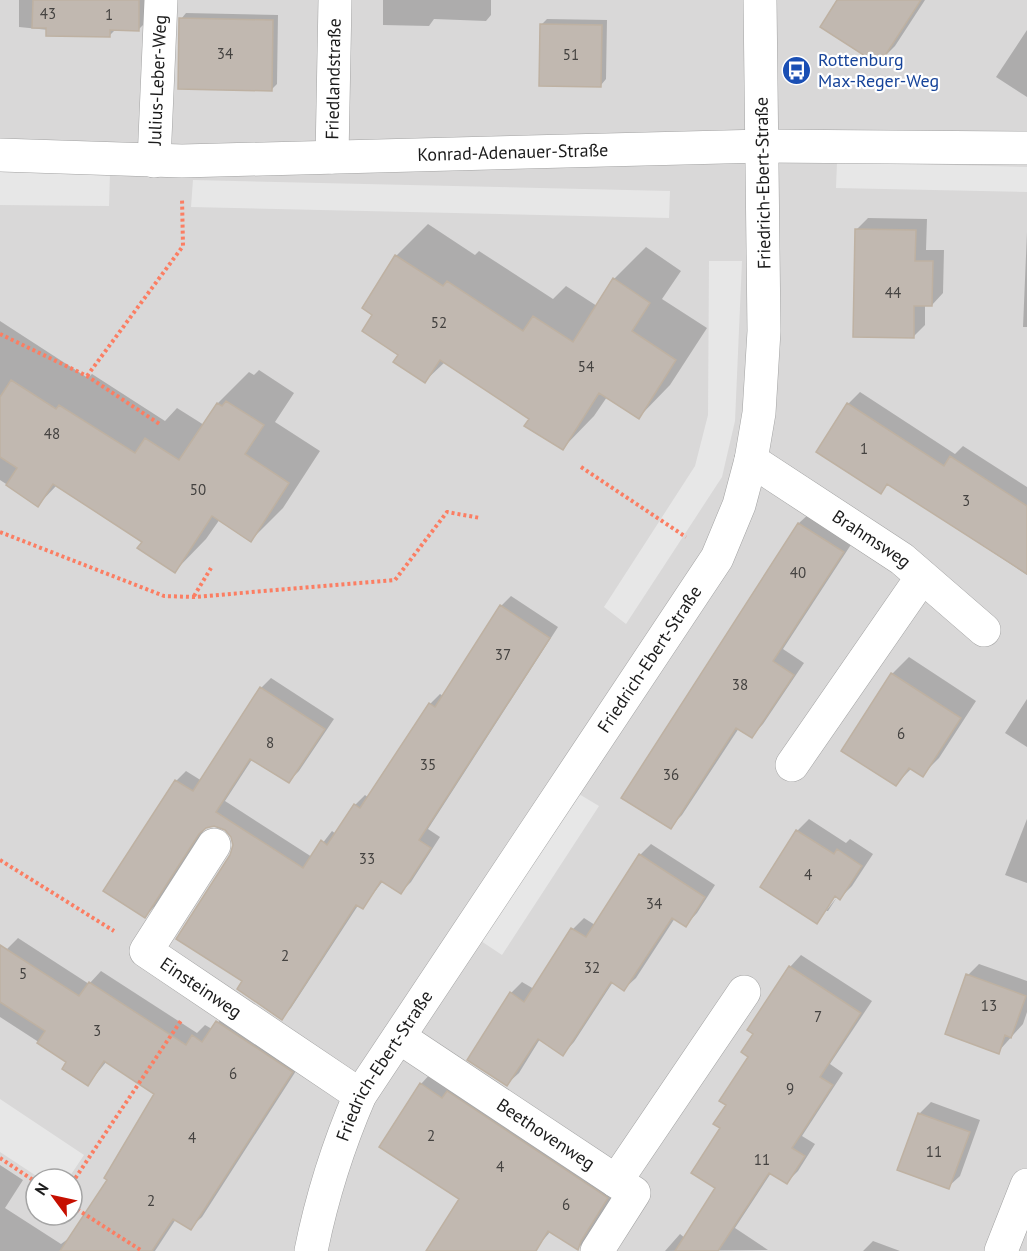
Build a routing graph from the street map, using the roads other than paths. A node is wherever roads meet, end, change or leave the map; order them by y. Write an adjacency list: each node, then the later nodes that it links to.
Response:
1 (161, 0): 8 (street, Julius-Leber-Weg)
2 (335, 0): 7 (street, Friedlandstraße)
3 (760, 0): 4 (street, Friedrich-Ebert-Straße)
4 (763, 146): 5 (street, Konrad-Adenauer-Straße); 7 (street, Konrad-Adenauer-Straße); 9 (street, Friedrich-Ebert-Straße)
5 (1027, 148)
6 (0, 155): 8 (street, Konrad-Adenauer-Straße)
7 (332, 157): 8 (street, Konrad-Adenauer-Straße)
8 (168, 161)
9 (751, 460): 10 (street, Brahmsweg); 15 (street, Friedrich-Ebert-Straße)
10 (922, 577): 11 (street, Brahmsweg); 12 (street)
11 (984, 630)
12 (792, 765)
13 (214, 845): 16 (street, Einsteinweg)
14 (744, 992): 17 (street)
15 (399, 1037): 16 (street, Friedrich-Ebert-Straße); 17 (street, Beethovenweg)
16 (360, 1095): 19 (street, Friedrich-Ebert-Straße)
17 (616, 1181): 20 (street, Beethovenweg)
18 (1024, 1204): 21 (street)
19 (311, 1251)
20 (597, 1251)
21 (1001, 1251)

